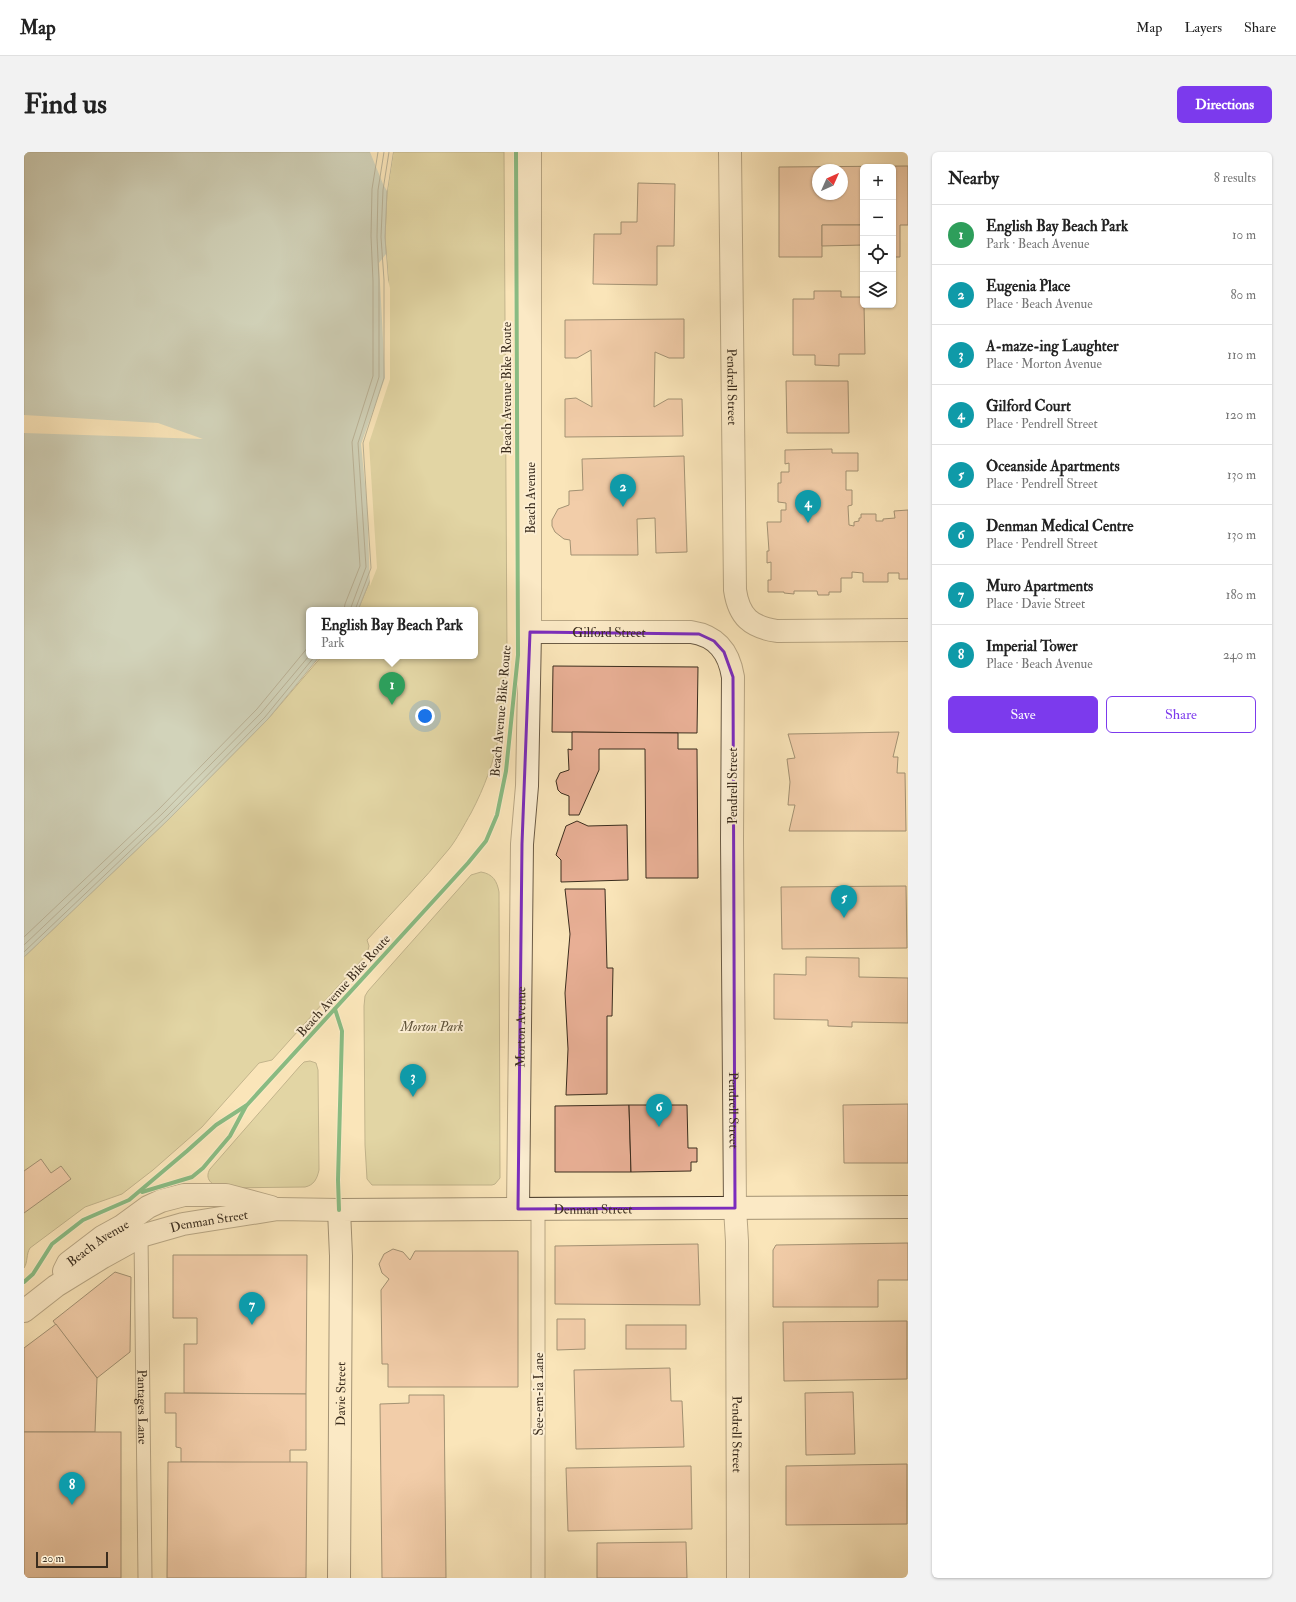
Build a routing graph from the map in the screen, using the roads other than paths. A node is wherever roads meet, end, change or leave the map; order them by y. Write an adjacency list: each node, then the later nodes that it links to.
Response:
1 (530, 152): 4 (street, Beach Avenue)
2 (730, 152): 3 (street, Pendrell Street)
3 (908, 630)
4 (530, 632): 5 (street, Gilford Street); 6 (street, Beach Avenue)
5 (719, 646): 9 (street, Pendrell Street)
6 (522, 844): 11 (street, Morton Avenue)
7 (148, 1207): 10 (street, Denman Street); 14 (street, Beach Avenue)
8 (908, 1207): 9 (street, Denman Street)
9 (735, 1208): 11 (street, Denman Street); 19 (street, Pendrell Street)
10 (278, 1209): 12 (street, Denman Street); 13 (street, Denman Street)
11 (528, 1209): 12 (street, Denman Street); 18 (lane, See-em-ia Lane)
12 (340, 1210): 17 (street, Davie Street)
13 (141, 1236): 14 (street, Beach Avenue); 16 (lane, Pantages Lane)
14 (56, 1286): 15 (street, Beach Avenue)
15 (24, 1311)
16 (145, 1578)
17 (339, 1578)
18 (538, 1578)
19 (738, 1578)

